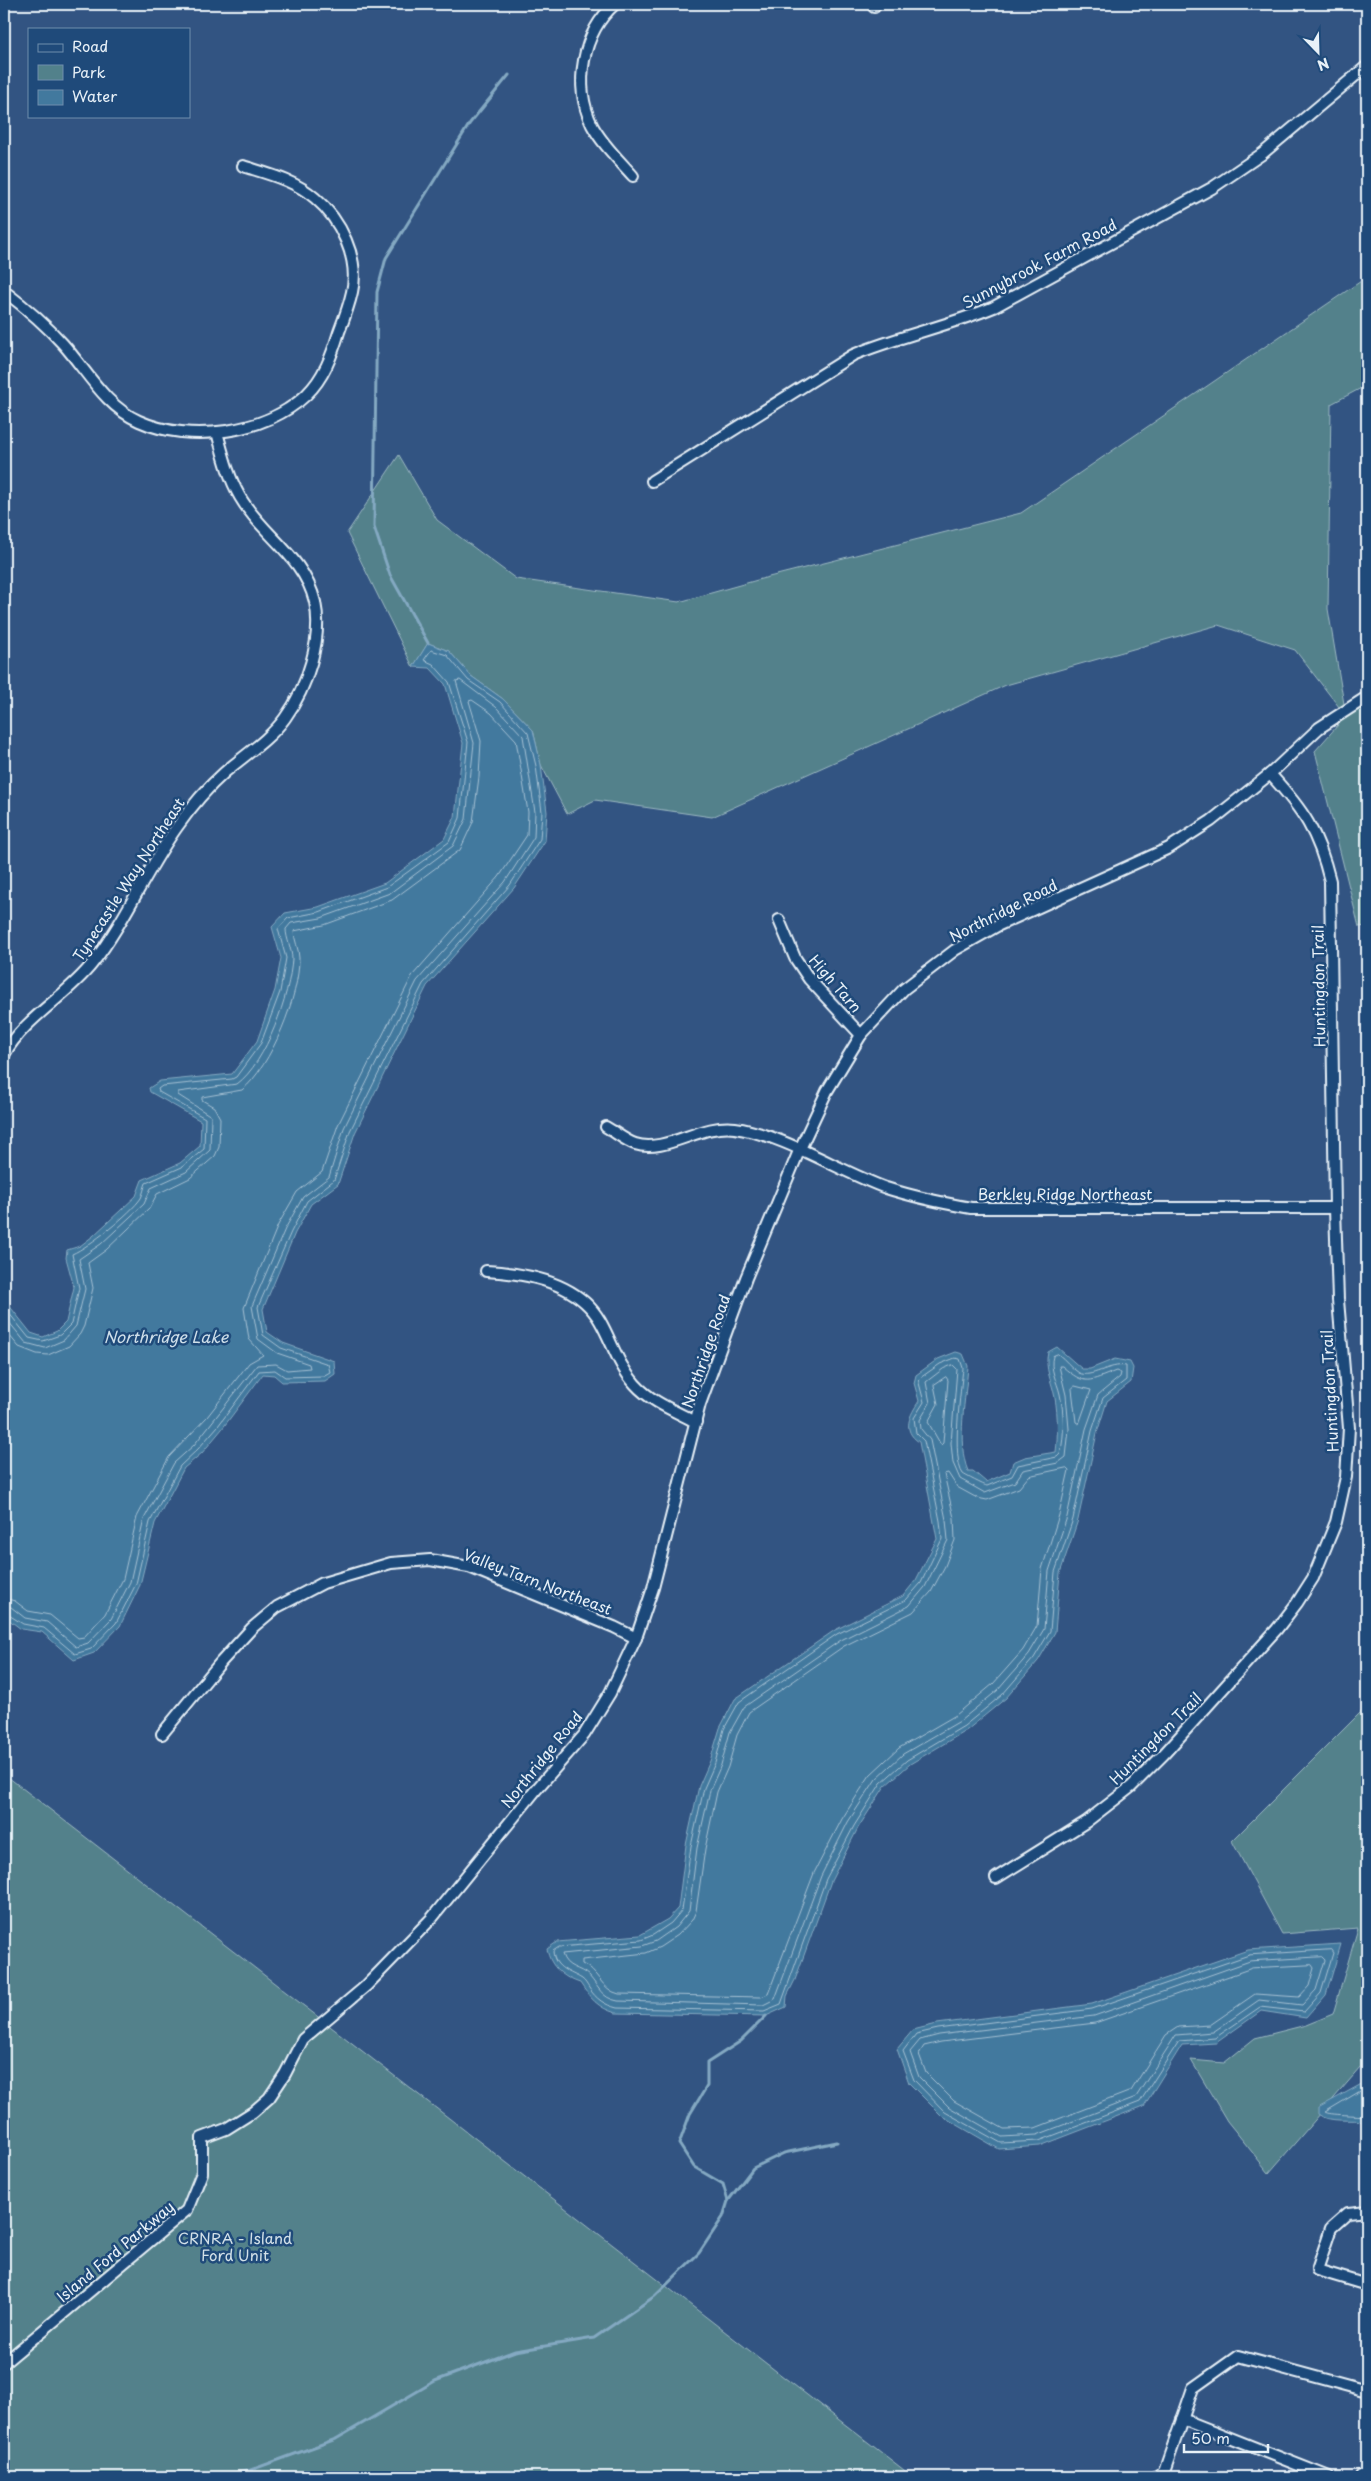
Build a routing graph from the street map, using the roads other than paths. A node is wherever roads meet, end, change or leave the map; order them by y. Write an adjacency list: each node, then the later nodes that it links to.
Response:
1 (615, 4): 4 (street)
2 (1367, 66): 7 (street, Sunnybrook Farm Road)
3 (243, 166): 6 (street)
4 (633, 176)
5 (4, 291): 6 (street)
6 (217, 432): 12 (street, Tynecastle Way Northeast)
7 (652, 481)
8 (1367, 697): 9 (street, Northridge Road)
9 (1270, 774): 11 (street, Northridge Road); 15 (street, Huntingdon Trail)
10 (779, 920): 11 (street, High Tarn)
11 (861, 1035): 14 (street, Northridge Road)
12 (4, 1055)
13 (606, 1127): 14 (street, Berkley Ridge Northeast)
14 (799, 1151): 15 (street, Berkley Ridge Northeast); 17 (street, Northridge Road)
15 (1335, 1208): 20 (street, Huntingdon Trail)
16 (486, 1271): 17 (street)
17 (696, 1422): 18 (street, Northridge Road)
18 (636, 1638): 19 (street, Valley Tarn Northeast); 21 (street, Northridge Road)
19 (162, 1734)
20 (996, 1878)
21 (202, 2138): 24 (street, Island Ford Parkway)
22 (1367, 2211): 23 (street)
23 (1367, 2285)
24 (4, 2363)
25 (1367, 2391): 26 (street)
26 (1182, 2419): 28 (street); 29 (street)
27 (1367, 2474): 30 (street)
28 (1155, 2477)
29 (1329, 2477)
30 (1361, 2477)

